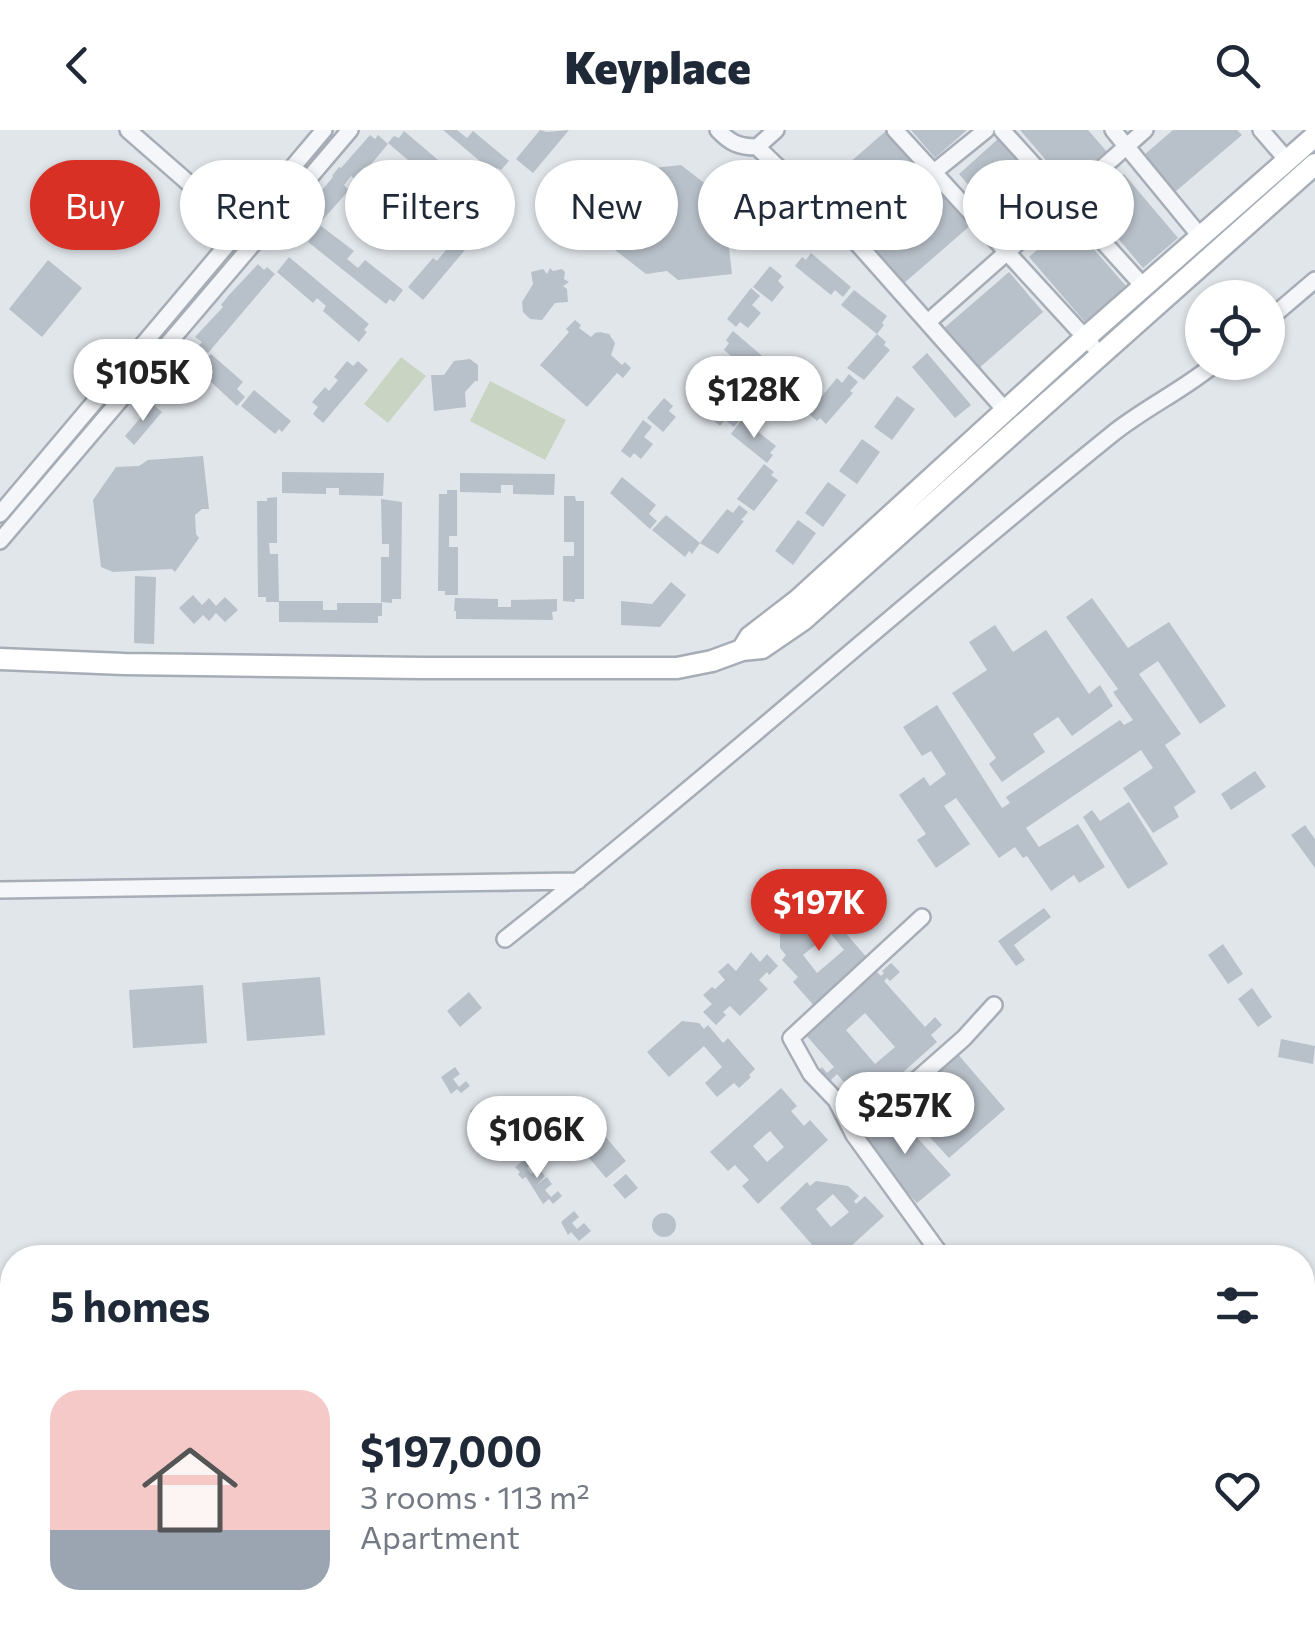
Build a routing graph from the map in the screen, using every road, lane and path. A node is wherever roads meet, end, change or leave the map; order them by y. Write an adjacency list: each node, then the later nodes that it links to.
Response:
1 (128, 130): 23 (street)
2 (324, 130): 15 (street)
3 (350, 130): 40 (street)
4 (718, 130): 14 (street)
5 (776, 130): 14 (street)
6 (895, 130): 17 (street)
7 (986, 130): 22 (street)
8 (1002, 130): 18 (street)
9 (1113, 130): 13 (street)
10 (1146, 130): 13 (street)
11 (1262, 130): 20 (street)
12 (1315, 136): 20 (main road)
13 (1127, 146): 19 (street); 25 (street)
14 (757, 147): 16 (street)
15 (298, 160)
16 (771, 160)
17 (923, 160)
18 (1029, 160)
19 (1111, 160)
20 (1287, 160): 25 (main road)
21 (1315, 164): 36 (main road)
22 (943, 165)
23 (180, 176)
24 (943, 182): 30 (street)
25 (1200, 236): 32 (main road)
26 (222, 250): 39 (street)
27 (863, 250): 34 (street)
28 (1009, 250): 30 (street)
29 (1110, 250): 32 (street)
30 (1006, 253): 34 (street); 35 (street)
31 (1315, 280): 33 (street)
32 (1144, 287): 35 (main road)
33 (1285, 306)
34 (928, 322): 38 (street)
35 (1086, 338): 36 (street); 38 (main road)
36 (1101, 355): 41 (main road)
37 (1190, 380): 43 (street)
38 (1005, 410): 41 (main road)
39 (0, 514)
40 (0, 541)
41 (742, 650): 42 (main road)
42 (0, 660)
43 (578, 881): 44 (street); 46 (street)
44 (0, 890)
45 (922, 917): 48 (street)
46 (505, 938)
47 (994, 1005): 48 (street)
48 (854, 1134): 49 (street)
49 (933, 1245)

